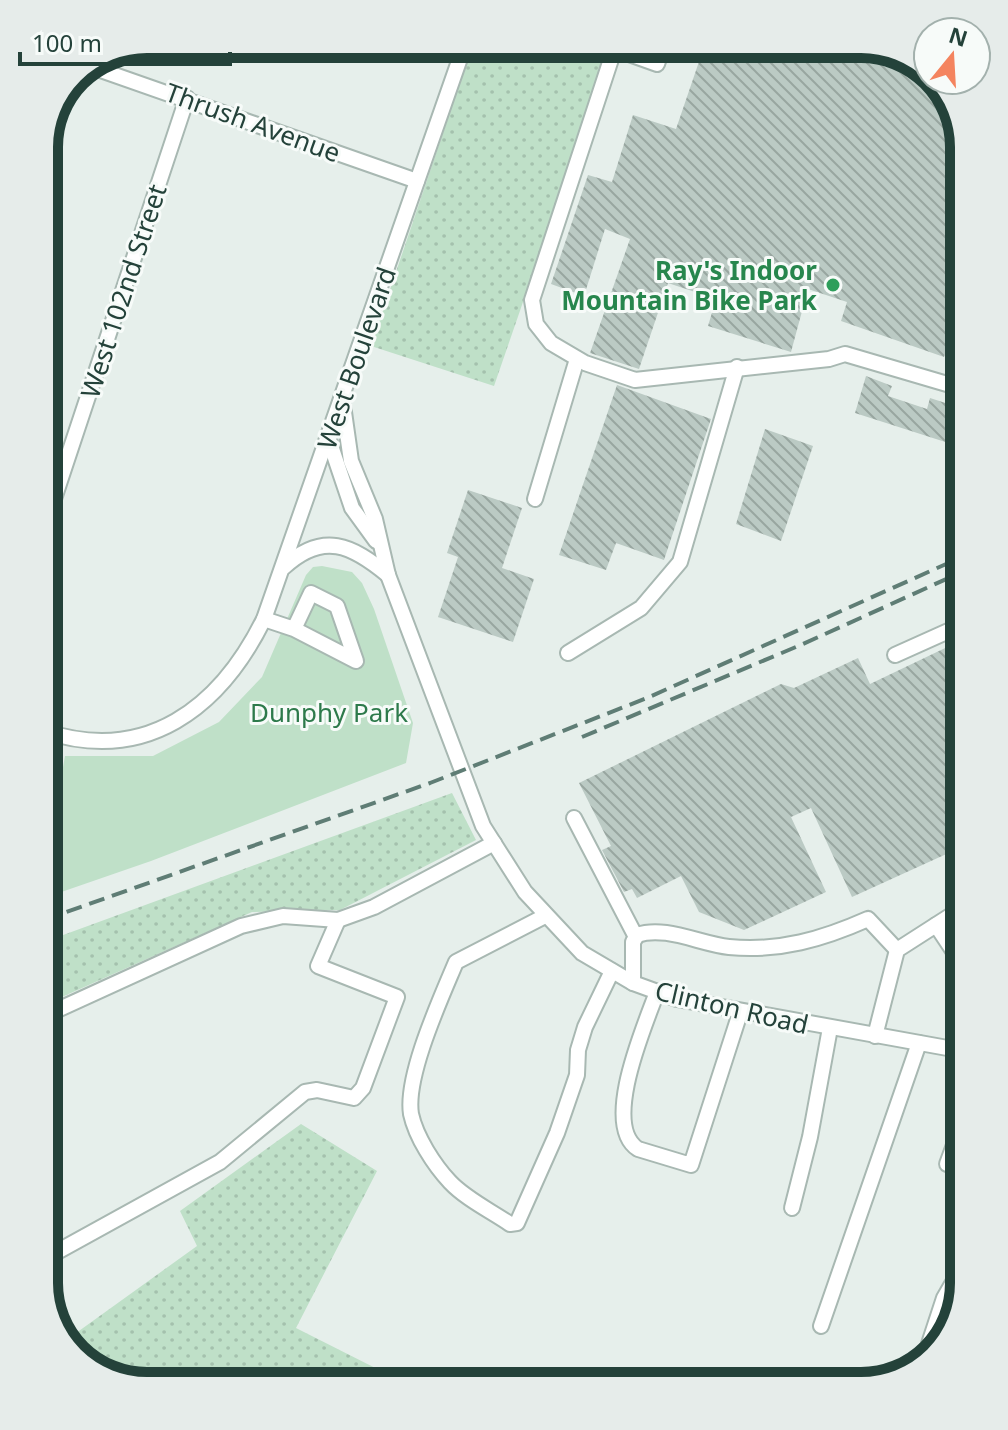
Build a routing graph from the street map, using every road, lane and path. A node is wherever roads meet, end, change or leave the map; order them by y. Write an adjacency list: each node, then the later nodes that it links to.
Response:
1 (460, 58): 7 (street, West Boulevard)
2 (611, 58): 8 (street)
3 (642, 58): 4 (street)
4 (659, 58)
5 (103, 70): 6 (street, Thrush Avenue)
6 (187, 98): 7 (street, Thrush Avenue); 15 (street, West 102nd Street)
7 (417, 181): 11 (street, West Boulevard)
8 (577, 359): 9 (street); 16 (street)
9 (737, 367): 10 (street); 23 (street)
10 (950, 385)
11 (342, 398): 12 (street, West Boulevard); 13 (street, Clinton Road)
12 (328, 437): 14 (street, Clinton Road); 18 (street, West Boulevard)
13 (351, 461): 14 (street); 17 (street, Clinton Road)
14 (335, 464): 17 (street, Clinton Road)
15 (58, 487)
16 (535, 499)
17 (380, 547): 19 (street, Clinton Road)
18 (281, 569): 19 (street); 20 (street, West Boulevard)
19 (388, 575): 27 (street, Clinton Road)
20 (264, 619): 21 (street); 25 (street, West Boulevard)
21 (294, 629): 21 (street)
22 (950, 630): 24 (street)
23 (568, 653)
24 (895, 655)
25 (58, 736)
26 (574, 818): 33 (street)
27 (494, 843): 28 (street, Clinton Road); 30 (street)
28 (545, 916): 35 (street, Clinton Road); 35 (street)
29 (950, 916): 31 (street)
30 (338, 920): 38 (street); 47 (street)
31 (936, 925): 32 (street); 34 (street)
32 (950, 936)
33 (636, 937): 34 (street); 36 (street)
34 (897, 950): 41 (street)
35 (612, 971): 36 (street, Clinton Road)
36 (633, 983): 37 (street, Clinton Road)
37 (657, 992): 39 (street, Clinton Road); 39 (street)
38 (58, 1010)
39 (740, 1013): 40 (street, Clinton Road)
40 (830, 1028): 41 (street, Clinton Road); 46 (street)
41 (875, 1036): 42 (street, Clinton Road)
42 (919, 1043): 43 (street, Clinton Road); 49 (street)
43 (950, 1049)
44 (950, 1156): 45 (street)
45 (947, 1164)
46 (792, 1208)
47 (58, 1251)
48 (950, 1288): 50 (street)
49 (821, 1326)
50 (931, 1338)

